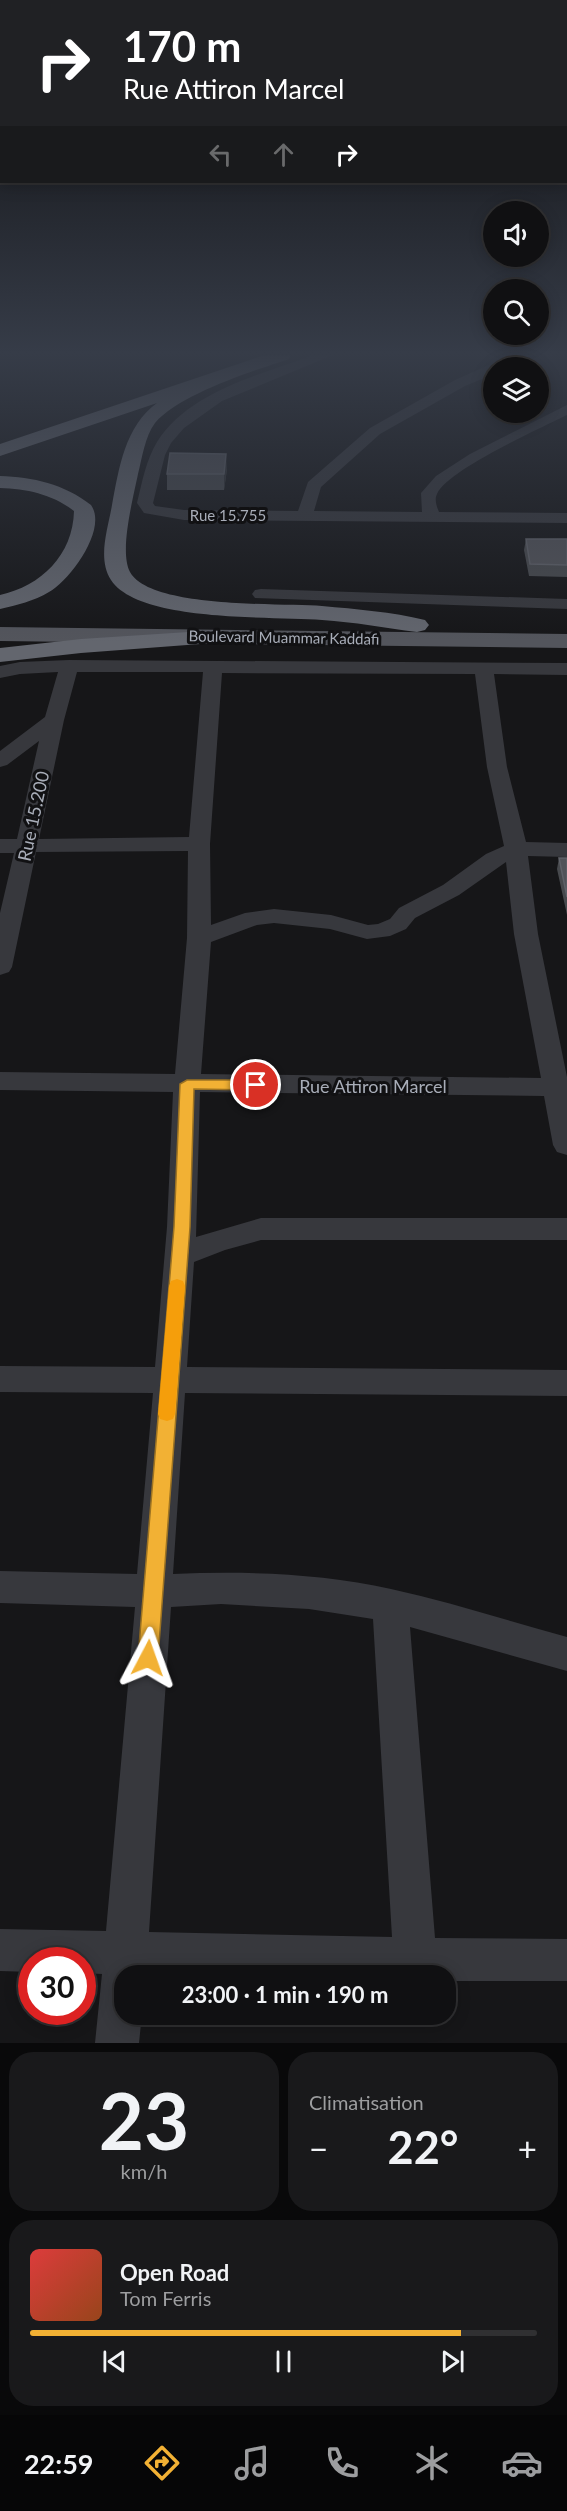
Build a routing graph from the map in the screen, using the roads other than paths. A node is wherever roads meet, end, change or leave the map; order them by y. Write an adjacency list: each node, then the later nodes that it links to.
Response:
1 (134, 450): 13 (highway)
2 (162, 450): 6 (street, Rue 15.755)
3 (353, 450): 6 (street)
4 (491, 450): 7 (street)
5 (0, 482): 10 (highway)
6 (305, 515): 7 (street, Rue 15.755)
7 (432, 516): 8 (street, Rue 15.755)
8 (567, 518)
9 (261, 594): 11 (street)
10 (0, 602)
11 (567, 604)
12 (0, 620): 13 (main road, Boulevard Muammar Kaddafi)
13 (417, 625): 14 (main road, Boulevard Muammar Kaddafi)
14 (567, 627)
15 (0, 634): 17 (main road, Boulevard Muammar Kaddafi)
16 (567, 641): 17 (main road, Boulevard Muammar Kaddafi)
17 (216, 652): 18 (highway); 19 (street); 20 (street); 25 (street)
18 (0, 655)
19 (69, 666): 22 (street); 23 (street, Rue 15.200)
20 (484, 667): 21 (street); 28 (street)
21 (567, 669)
22 (0, 672)
23 (54, 720): 24 (street); 27 (street, Rue 15.200)
24 (0, 761)
25 (199, 844): 27 (street); 30 (street)
26 (0, 846): 27 (street)
27 (28, 846): 31 (street, Rue 15.200)
28 (516, 849): 29 (street); 30 (street); 34 (street)
29 (567, 850)
30 (199, 938): 33 (street)
31 (0, 967)
32 (0, 1081): 33 (street, Rue Attiron Marcel)
33 (187, 1084): 34 (street, Rue Attiron Marcel); 37 (street)
34 (561, 1087): 35 (street)
35 (567, 1145)
36 (567, 1229): 37 (street)
37 (179, 1256): 39 (street)
38 (0, 1379): 39 (street)
39 (169, 1380): 40 (street); 42 (street)
40 (567, 1383)
41 (0, 1587): 42 (street)
42 (153, 1590): 43 (street); 46 (street)
43 (390, 1605): 44 (street); 47 (street)
44 (567, 1654)
45 (0, 1950): 46 (street)
46 (126, 1952): 47 (street); 49 (street)
47 (415, 1959): 48 (street)
48 (567, 1960)
49 (117, 2043)

